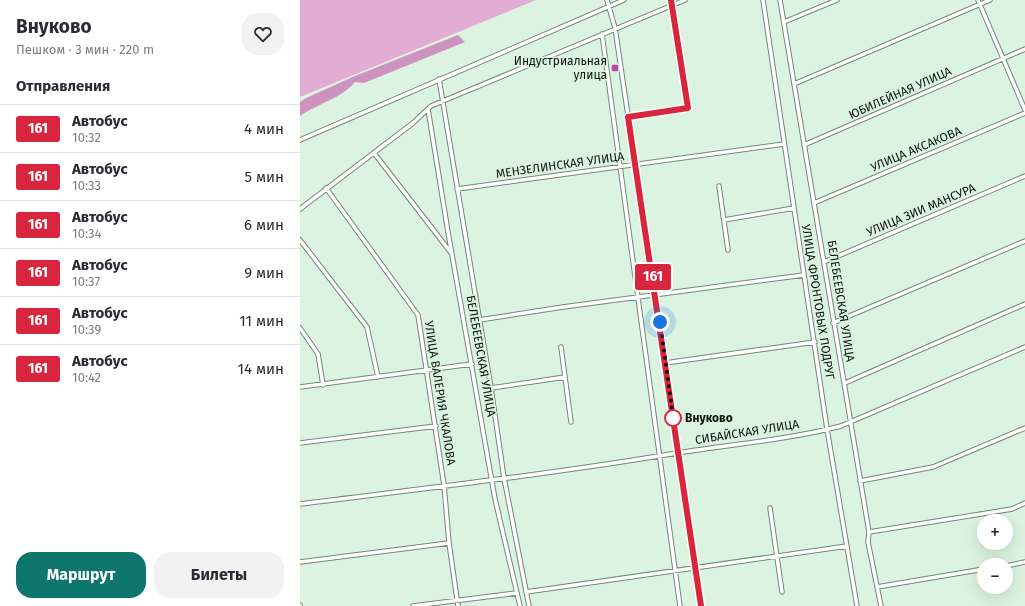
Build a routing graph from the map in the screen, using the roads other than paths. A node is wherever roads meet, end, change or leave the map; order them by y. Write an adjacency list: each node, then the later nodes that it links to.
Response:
1 (607, 0): 12 (street)
2 (624, 0): 12 (street)
3 (671, 0): 11 (street)
4 (685, 0): 11 (street)
5 (763, 0): 26 (street, УЛИЦА ФРОНТОВЫХ ПОДРУГ)
6 (780, 0): 13 (street, БЕЛЕБЕЕВСКАЯ УЛИЦА)
7 (837, 0): 13 (street)
8 (978, 0): 10 (street)
9 (990, 0): 10 (street)
10 (980, 4): 17 (street); 19 (street)
11 (672, 6): 14 (street); 24 (street)
12 (609, 7): 14 (street); 18 (street)
13 (784, 22): 19 (street, БЕЛЕБЕЕВСКАЯ УЛИЦА)
14 (615, 28): 15 (street); 24 (street)
15 (602, 34): 20 (street); 30 (street)
16 (1025, 49): 17 (street, ЮБИЛЕЙНАЯ УЛИЦА)
17 (1003, 58): 22 (street); 27 (street, ЮБИЛЕЙНАЯ УЛИЦА)
18 (439, 79): 20 (street, БЕЛЕБЕЕВСКАЯ УЛИЦА); 25 (street)
19 (794, 84): 27 (street, БЕЛЕБЕЕВСКАЯ УЛИЦА)
20 (442, 102): 21 (street); 34 (street, БЕЛЕБЕЕВСКАЯ УЛИЦА)
21 (428, 109): 28 (street); 42 (street, БЕЛЕБЕЕВСКАЯ УЛИЦА)
22 (1025, 110)
23 (1025, 113): 35 (street, УЛИЦА АКСАКОВА)
24 (628, 117): 29 (street)
25 (300, 140)
26 (784, 144): 29 (street, МЕНЗЕЛИНСКАЯ УЛИЦА); 36 (street, УЛИЦА ФРОНТОВЫХ ПОДРУГ)
27 (804, 145): 35 (street, БЕЛЕБЕЕВСКАЯ УЛИЦА)
28 (374, 153): 33 (street); 42 (street)
29 (635, 165): 30 (street, МЕНЗЕЛИНСКАЯ УЛИЦА); 45 (street)
30 (620, 168): 34 (street, МЕНЗЕЛИНСКАЯ УЛИЦА); 46 (street)
31 (1025, 176): 43 (street, УЛИЦА ЗИИ МАНСУРА)
32 (719, 186): 38 (street)
33 (326, 188): 37 (street); 56 (street, УЛИЦА ВАЛЕРИЯ ЧКАЛОВА)
34 (457, 189): 48 (street, БЕЛЕБЕЕВСКАЯ УЛИЦА)
35 (814, 203): 43 (street, БЕЛЕБЕЕВСКАЯ УЛИЦА)
36 (794, 208): 38 (street); 44 (street, УЛИЦА ФРОНТОВЫХ ПОДРУГ)
37 (300, 209)
38 (724, 220): 41 (street)
39 (300, 240): 57 (street)
40 (1025, 241): 49 (street)
41 (728, 250)
42 (452, 255): 55 (street, БЕЛЕБЕЕВСКАЯ УЛИЦА)
43 (824, 262): 49 (street, БЕЛЕБЕЕВСКАЯ УЛИЦА)
44 (804, 274): 45 (street); 51 (street, УЛИЦА ФРОНТОВЫХ ПОДРУГ)
45 (656, 295): 46 (street); 54 (street)
46 (639, 298): 48 (street); 70 (street)
47 (1025, 304): 59 (street)
48 (479, 320): 62 (street, БЕЛЕБЕЕВСКАЯ УЛИЦА)
49 (833, 323): 59 (street, БЕЛЕБЕЕВСКАЯ УЛИЦА)
50 (300, 328): 60 (street)
51 (815, 342): 54 (street); 67 (street, УЛИЦА ФРОНТОВЫХ ПОДРУГ)
52 (561, 347): 58 (street)
53 (1025, 347): 64 (street, СИБАЙСКАЯ УЛИЦА)
54 (665, 363): 69 (street)
55 (472, 364): 56 (street); 72 (street, БЕЛЕБЕЕВСКАЯ УЛИЦА)
56 (426, 369): 57 (street); 65 (street, УЛИЦА ВАЛЕРИЯ ЧКАЛОВА)
57 (378, 377): 60 (street)
58 (565, 377): 62 (street); 63 (street)
59 (845, 383): 64 (street, БЕЛЕБЕЕВСКАЯ УЛИЦА)
60 (323, 385): 61 (street)
61 (300, 387)
62 (491, 388): 71 (street, БЕЛЕБЕЕВСКАЯ УЛИЦА)
63 (571, 422)
64 (849, 422): 67 (street, СИБАЙСКАЯ УЛИЦА); 73 (street, БЕЛЕБЕЕВСКАЯ УЛИЦА)
65 (436, 426): 68 (street); 74 (street, УЛИЦА ВАЛЕРИЯ ЧКАЛОВА)
66 (1025, 428): 73 (street)
67 (827, 429): 69 (street, СИБАЙСКАЯ УЛИЦА); 80 (street, УЛИЦА ФРОНТОВЫХ ПОДРУГ)
68 (300, 443)
69 (678, 453): 70 (street, СИБАЙСКАЯ УЛИЦА); 85 (street)
70 (661, 456): 71 (street, СИБАЙСКАЯ УЛИЦА); 86 (street)
71 (504, 478): 72 (street, СИБАЙСКАЯ УЛИЦА); 90 (street, БЕЛЕБЕЕВСКАЯ УЛИЦА)
72 (493, 479): 74 (street, СИБАЙСКАЯ УЛИЦА); 89 (street, БЕЛЕБЕЕВСКАЯ УЛИЦА)
73 (860, 481): 78 (street, БЕЛЕБЕЕВСКАЯ УЛИЦА)
74 (444, 486): 76 (street, СИБАЙСКАЯ УЛИЦА); 79 (street, УЛИЦА ВАЛЕРИЯ ЧКАЛОВА)
75 (1025, 503): 78 (street)
76 (300, 504)
77 (770, 508): 81 (street)
78 (869, 532): 88 (street, БЕЛЕБЕЕВСКАЯ УЛИЦА)
79 (449, 544): 82 (street); 92 (street, УЛИЦА ВАЛЕРИЯ ЧКАЛОВА)
80 (847, 546): 81 (street); 99 (street, УЛИЦА ФРОНТОВЫХ ПОДРУГ)
81 (776, 556): 85 (street); 91 (street)
82 (300, 562)
83 (1025, 562): 84 (street)
84 (1013, 565)
85 (696, 568): 86 (street); 98 (street)
86 (675, 570): 90 (street); 97 (street)
87 (977, 570): 88 (street)
88 (878, 587): 100 (street, БЕЛЕБЕЕВСКАЯ УЛИЦА)
89 (517, 592): 92 (street); 95 (street, БЕЛЕБЕЕВСКАЯ УЛИЦА)
90 (526, 592): 96 (street, БЕЛЕБЕЕВСКАЯ УЛИЦА)
91 (782, 592)
92 (457, 600): 93 (street); 94 (street, УЛИЦА ВАЛЕРИЯ ЧКАЛОВА)
93 (413, 606)
94 (458, 606)
95 (520, 606)
96 (529, 606)
97 (680, 606)
98 (701, 606)
99 (857, 606)
100 (881, 606)

